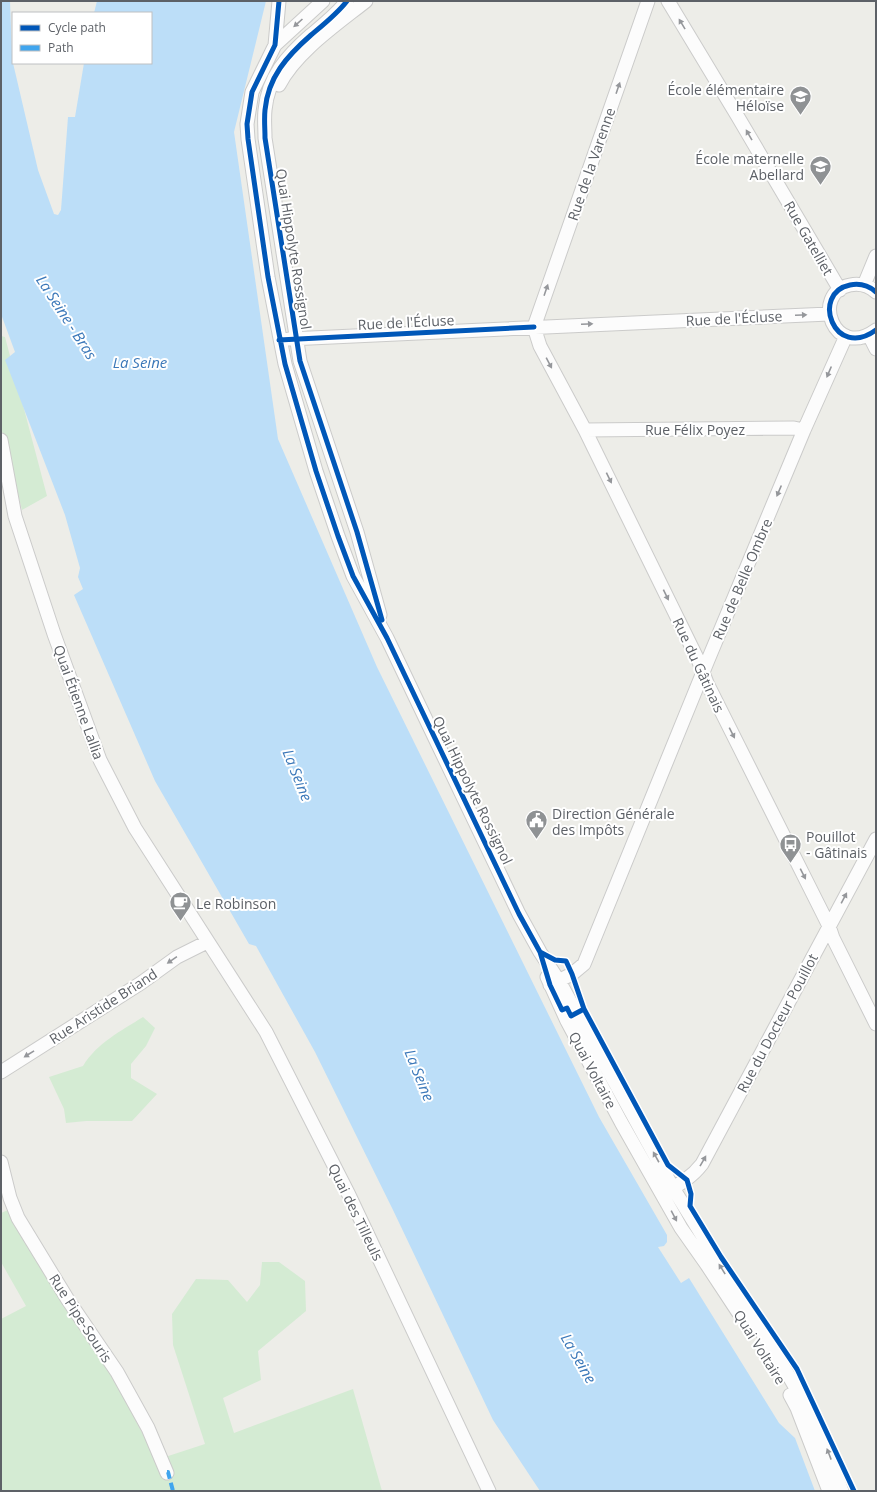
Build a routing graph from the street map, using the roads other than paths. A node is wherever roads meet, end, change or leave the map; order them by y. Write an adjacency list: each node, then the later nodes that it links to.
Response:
1 (279, 1): 7 (street, Quai Hippolyte Rossignol)
2 (323, 1): 7 (street, one-way to 7)
3 (347, 1): 8 (street, Quai Hippolyte Rossignol)
4 (366, 1): 8 (street)
5 (648, 1): 14 (street, Rue de la Varenne, one-way to 5)
6 (668, 1): 11 (street, Rue Gatelliet, one-way to 6)
7 (274, 45): 18 (street, Quai Hippolyte Rossignol)
8 (265, 113): 17 (street, Quai Hippolyte Rossignol)
9 (876, 256): 10 (street)
10 (864, 285): 11 (street); 12 (street)
11 (840, 290): 13 (street)
12 (876, 292)
13 (830, 314): 14 (street, Rue de l'Écluse, one-way to 13); 16 (street)
14 (534, 327): 17 (street, Rue de l'Écluse); 20 (street, Rue du Gâtinais, one-way to 20)
15 (873, 333): 16 (street); 19 (street)
16 (846, 336): 21 (street, Rue de Belle Ombre, one-way to 21)
17 (297, 339): 18 (street, Rue de l'Écluse); 23 (street, Quai Hippolyte Rossignol)
18 (279, 340): 23 (street, Quai Hippolyte Rossignol)
19 (876, 349)
20 (585, 430): 21 (street, Rue Félix Poyez); 24 (street, Rue du Gâtinais, one-way to 24)
21 (804, 430): 24 (street, Rue de Belle Ombre, one-way to 24)
22 (1, 440): 27 (street, Quai Étienne Lallia)
23 (387, 638): 28 (street, Quai Hippolyte Rossignol)
24 (703, 673): 26 (street, Rue du Gâtinais, one-way to 26); 29 (street, Rue de Belle Ombre)
25 (876, 839): 26 (street, Rue du Docteur Pouillot, one-way to 25)
26 (829, 926): 30 (street, Rue du Gâtinais); 34 (street, Rue du Docteur Pouillot, one-way to 26)
27 (207, 942): 32 (street, Rue Aristide Briand, one-way to 32); 36 (street, Quai des Tilleuls)
28 (540, 952): 29 (street, Quai Voltaire)
29 (554, 983): 34 (street, Quai Voltaire)
30 (871, 1000): 31 (street, Rue du Gâtinais)
31 (876, 1024)
32 (1, 1072)
33 (1, 1162): 35 (street, Rue Pipe-Souris)
34 (668, 1191): 37 (street, Quai Voltaire, one-way to 37); 38 (street, Quai Voltaire, one-way to 34)
35 (167, 1473)
36 (489, 1491)
37 (829, 1491)
38 (842, 1491)

